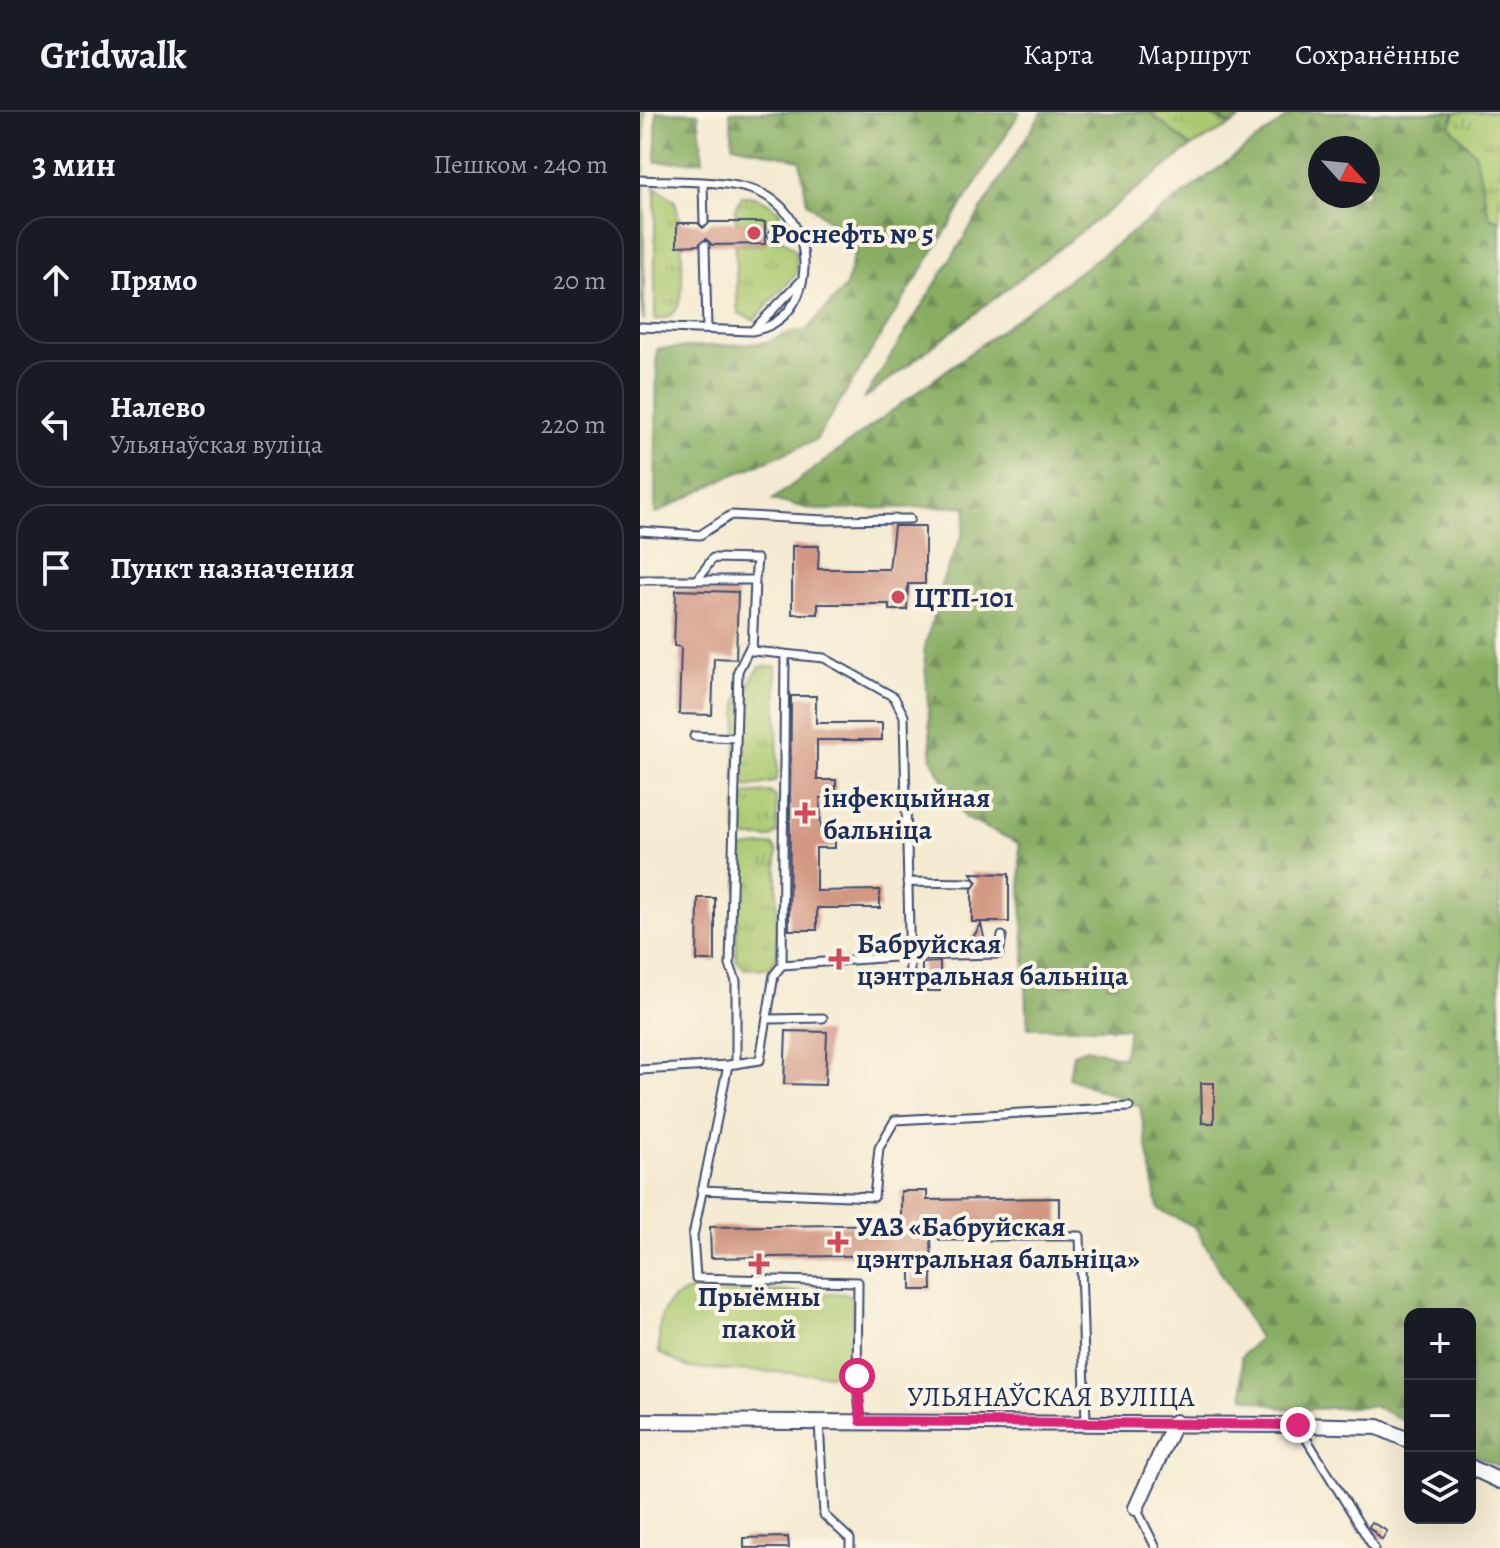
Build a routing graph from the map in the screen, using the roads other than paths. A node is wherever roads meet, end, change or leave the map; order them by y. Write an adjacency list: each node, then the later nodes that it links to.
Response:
1 (640, 180): 2 (lane)
2 (703, 185): 3 (lane); 4 (lane)
3 (704, 222)
4 (796, 230): 5 (lane); 7 (lane)
5 (772, 235)
6 (705, 245): 9 (lane)
7 (803, 279): 10 (lane); 10 (lane)
8 (640, 327): 9 (lane)
9 (707, 329): 10 (lane)
10 (752, 331)
11 (910, 519): 12 (lane)
12 (640, 531)
13 (640, 580): 14 (lane)
14 (697, 580): 15 (lane); 15 (lane)
15 (755, 580): 16 (lane)
16 (752, 644): 17 (lane); 19 (lane)
17 (785, 654): 20 (lane); 24 (lane)
18 (694, 736): 19 (lane)
19 (736, 738): 28 (lane)
20 (907, 882): 21 (lane); 23 (lane)
21 (971, 883)
22 (1002, 936): 23 (lane)
23 (909, 956): 24 (lane); 25 (lane)
24 (782, 965): 27 (lane)
25 (910, 973)
26 (823, 1018): 27 (lane)
27 (769, 1019): 28 (lane)
28 (732, 1065): 29 (lane); 31 (lane)
29 (640, 1070)
30 (1129, 1107): 31 (lane)
31 (701, 1190): 34 (lane)
32 (942, 1236): 36 (lane)
33 (640, 1421): 35 (street, УЛЬЯНАЎСКАЯ ВУЛІЦА)
34 (861, 1421): 35 (street, УЛЬЯНАЎСКАЯ ВУЛІЦА); 36 (street, УЛЬЯНАЎСКАЯ ВУЛІЦА)
35 (819, 1422): 43 (lane)
36 (1086, 1422): 37 (street, УЛЬЯНАЎСКАЯ ВУЛІЦА)
37 (1175, 1422): 38 (street, УЛЬЯНАЎСКАЯ ВУЛІЦА); 42 (street)
38 (1298, 1425): 39 (street, УЛЬЯНАЎСКАЯ ВУЛІЦА); 45 (lane)
39 (1404, 1438)
40 (1476, 1470): 41 (street)
41 (1500, 1481)
42 (1136, 1508): 44 (lane)
43 (850, 1548)
44 (1156, 1548)
45 (1374, 1548)

